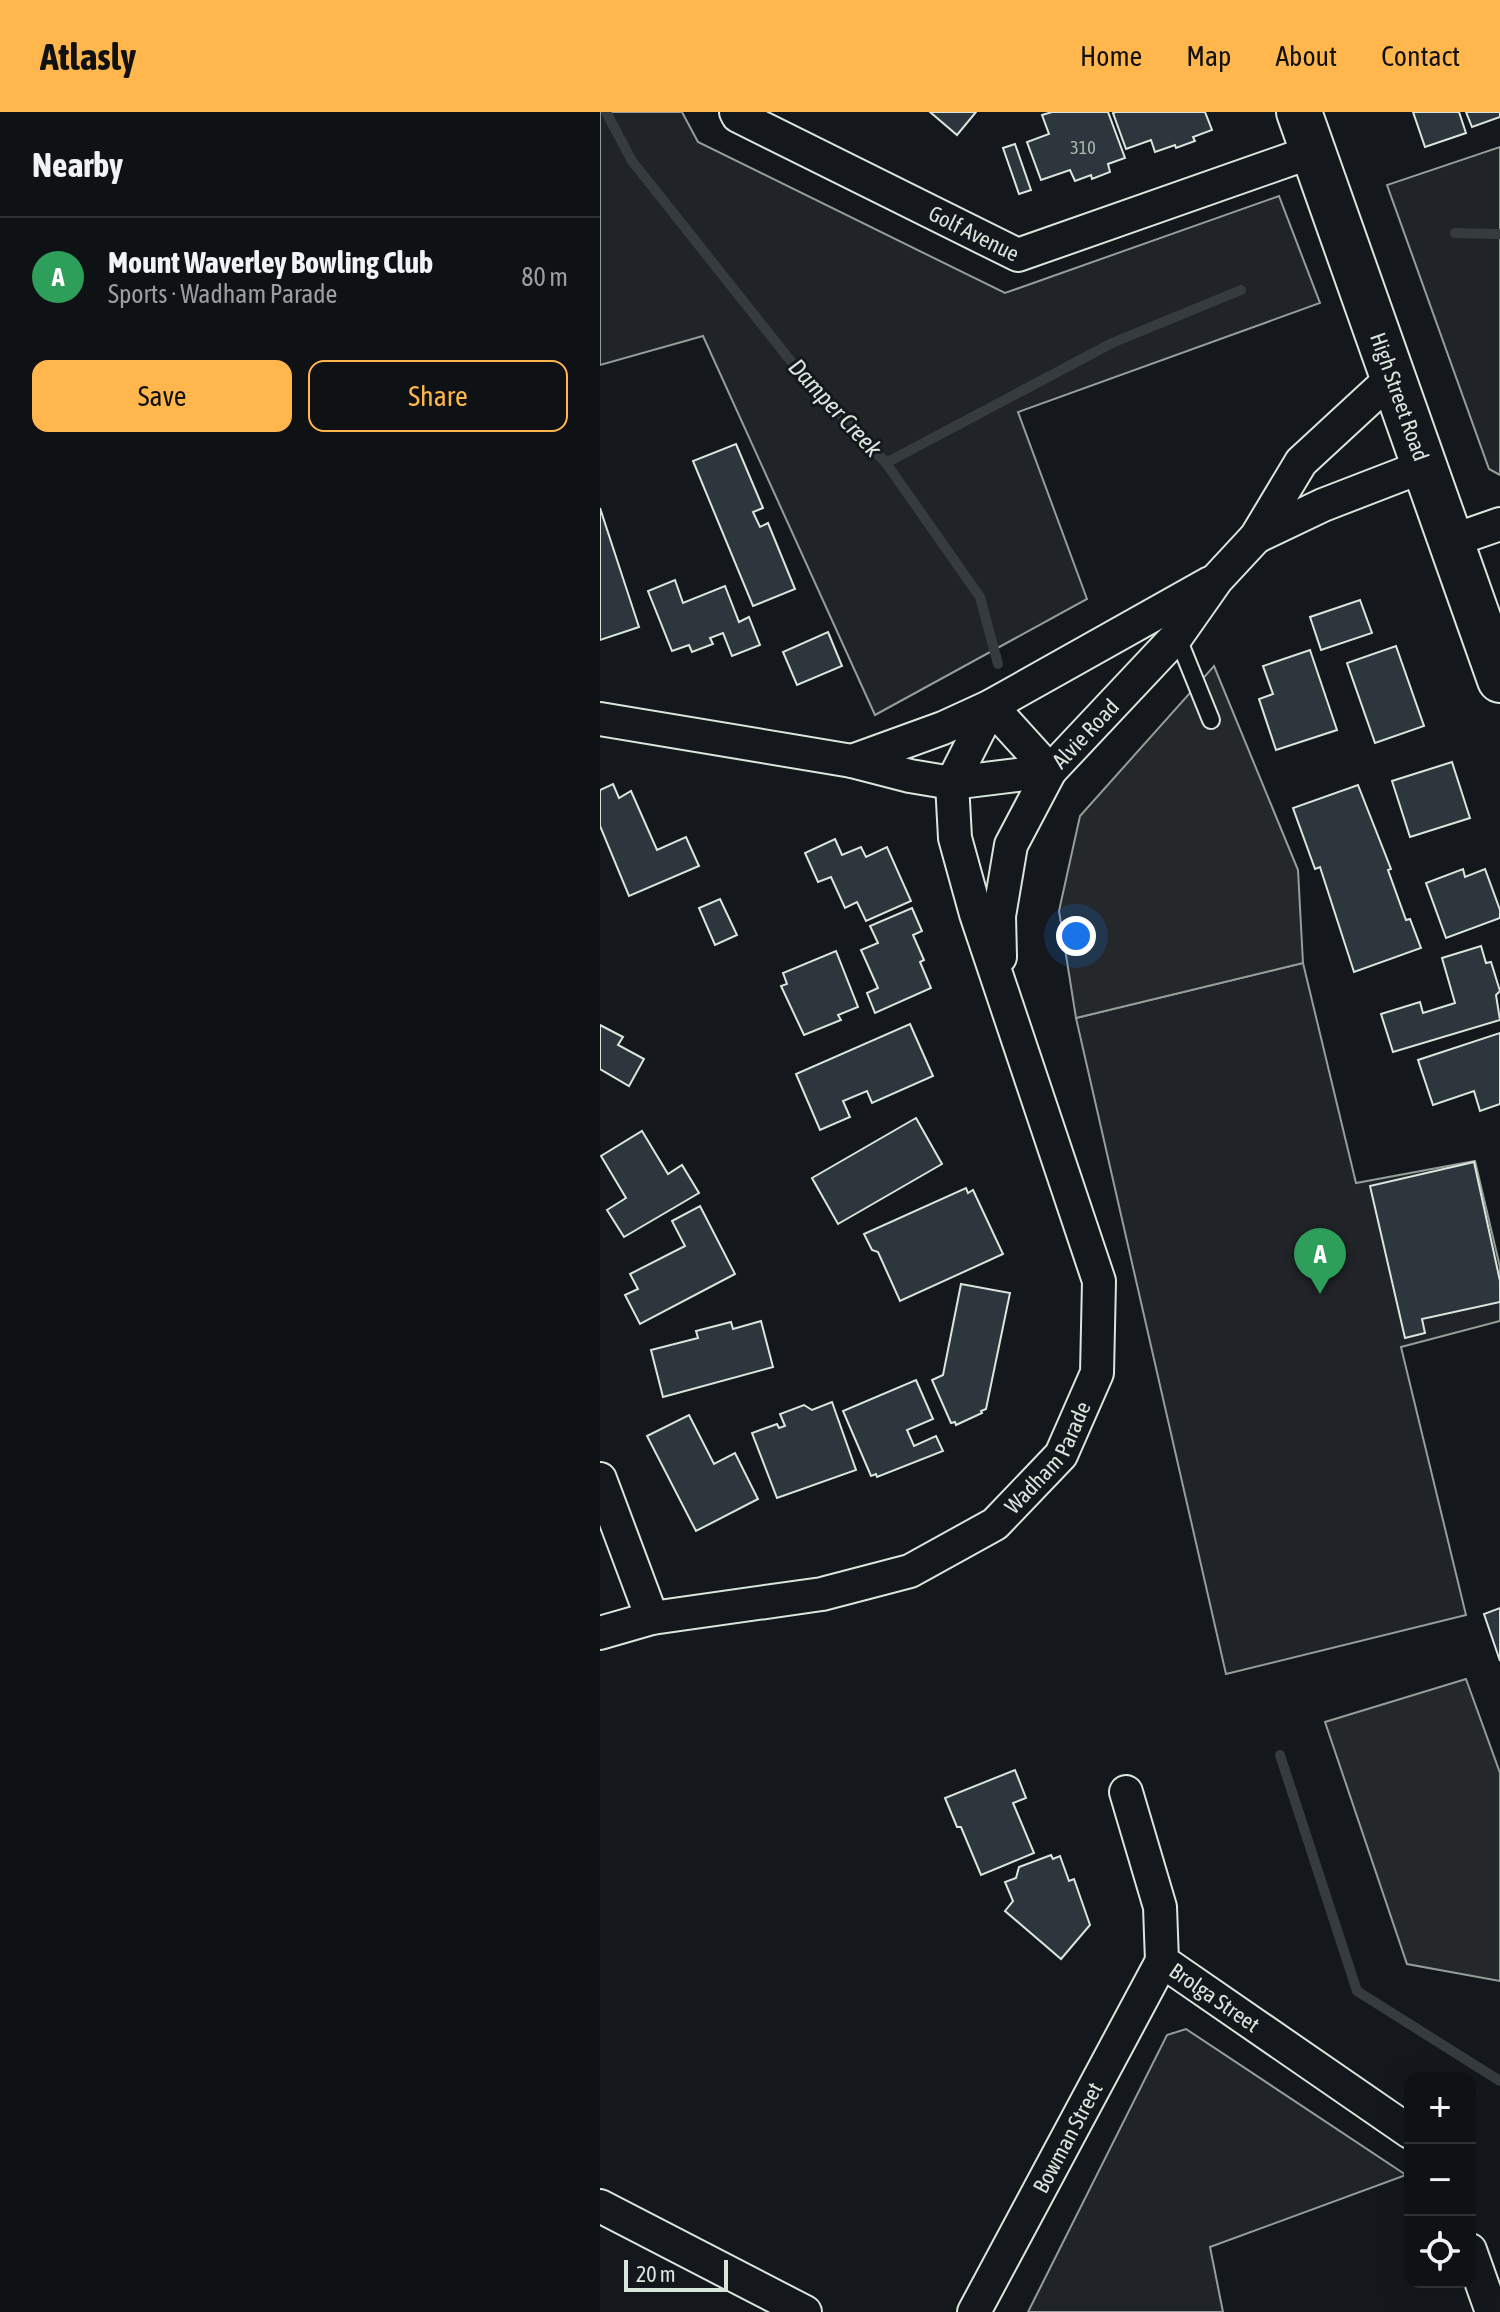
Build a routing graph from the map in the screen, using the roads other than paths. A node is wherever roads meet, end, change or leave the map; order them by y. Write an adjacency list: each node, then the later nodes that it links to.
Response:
1 (736, 112): 2 (street, Golf Avenue)
2 (1307, 132): 3 (main road, High Street Road)
3 (1393, 377): 4 (main road, High Street Road); 6 (street, Alvie Road)
4 (1424, 466): 6 (street, Alvie Road); 7 (main road, High Street Road)
5 (1500, 524): 7 (street)
6 (1256, 537): 8 (street, Alvie Road)
7 (1451, 541): 10 (main road, High Street Road)
8 (1217, 579): 9 (street, Alvie Road); 11 (street, Alvie Road)
9 (1177, 636): 13 (lane); 15 (street, Alvie Road)
10 (1500, 680)
11 (991, 706): 14 (street, Alvie Road); 15 (street); 16 (street, Wadham Parade)
12 (600, 719): 14 (street, Alvie Road)
13 (1211, 720)
14 (852, 761): 16 (street, Alvie Road)
15 (1050, 771): 16 (street, Alvie Road); 17 (street, Wadham Parade)
16 (952, 783): 17 (street, Wadham Parade)
17 (1002, 988): 19 (street, Wadham Parade)
18 (600, 1479): 19 (street)
19 (652, 1618): 20 (street, Wadham Parade)
20 (600, 1633)
21 (1126, 1792): 22 (street, Brolga Street)
22 (1162, 1961): 23 (street, Brolga Street); 27 (street, Bowman Street)
23 (1404, 2128)
24 (600, 2206): 26 (street)
25 (1476, 2267): 28 (street)
26 (805, 2312)
27 (974, 2312)
28 (1492, 2312)

